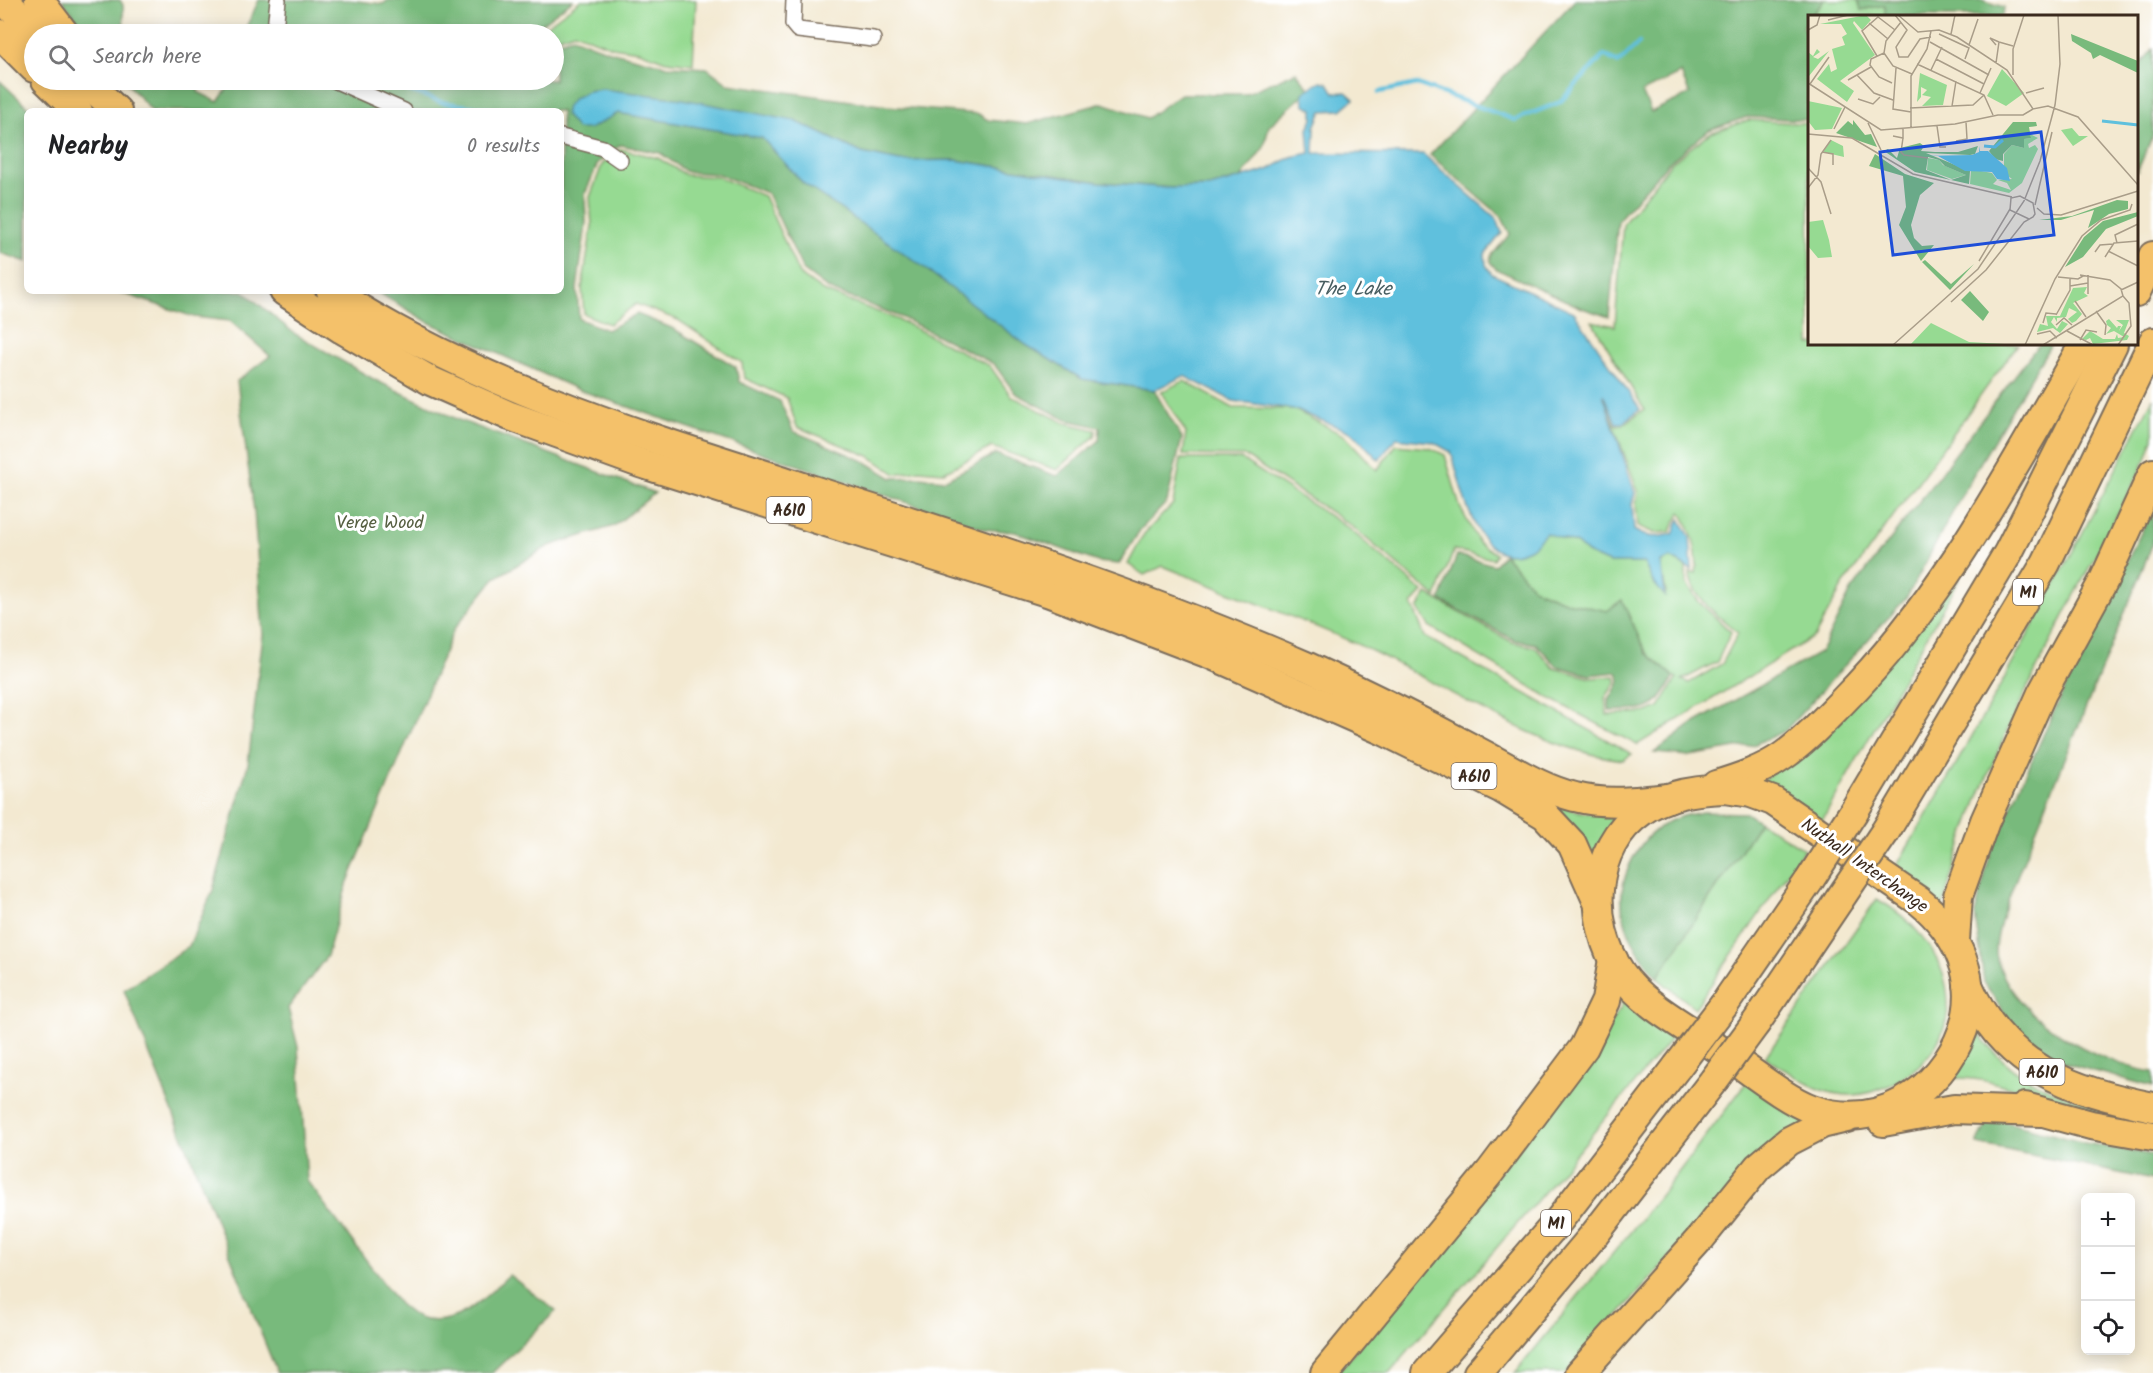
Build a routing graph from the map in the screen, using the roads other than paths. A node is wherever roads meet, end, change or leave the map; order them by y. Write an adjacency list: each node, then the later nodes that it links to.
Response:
1 (3, 0): 5 (highway)
2 (39, 0): 6 (highway)
3 (278, 0): 7 (street)
4 (795, 0): 9 (street)
5 (28, 24)
6 (57, 24)
7 (276, 24)
8 (0, 34): 10 (highway)
9 (873, 39)
10 (24, 58)
11 (56, 90): 15 (highway)
12 (95, 90): 16 (highway)
13 (108, 90): 17 (highway)
14 (357, 90): 18 (street)
15 (75, 108)
16 (114, 108)
17 (123, 108)
18 (397, 108)
19 (564, 138): 20 (street)
20 (620, 160)
21 (2153, 238): 23 (highway)
22 (2153, 256): 24 (highway)
23 (2138, 258)
24 (2138, 288)
25 (289, 294): 33 (highway, A610)
26 (336, 294): 32 (highway, A610)
27 (2153, 342): 45 (highway, M1, bridge)
28 (2083, 345): 31 (highway)
29 (2112, 345): 44 (highway, M1, bridge)
30 (2153, 473): 34 (highway)
31 (1703, 790): 32 (highway, Nuthall Interchange); 34 (highway, Nuthall Interchange)
32 (1668, 798): 33 (highway, Nuthall Interchange)
33 (1597, 900): 35 (highway, Nuthall Interchange)
34 (1955, 941): 36 (highway, Nuthall Interchange)
35 (1613, 959): 40 (highway, Nuthall Interchange); 43 (highway)
36 (1968, 985): 37 (highway, Nuthall Interchange); 38 (highway, A610)
37 (1911, 1098): 39 (highway, A610); 40 (highway, Nuthall Interchange)
38 (2153, 1107)
39 (2041, 1112): 41 (highway, A610); 42 (highway)
40 (1852, 1117): 42 (highway)
41 (2153, 1136)
42 (1728, 1205): 46 (highway)
43 (1325, 1373)
44 (1427, 1373)
45 (1478, 1373)
46 (1580, 1373)

